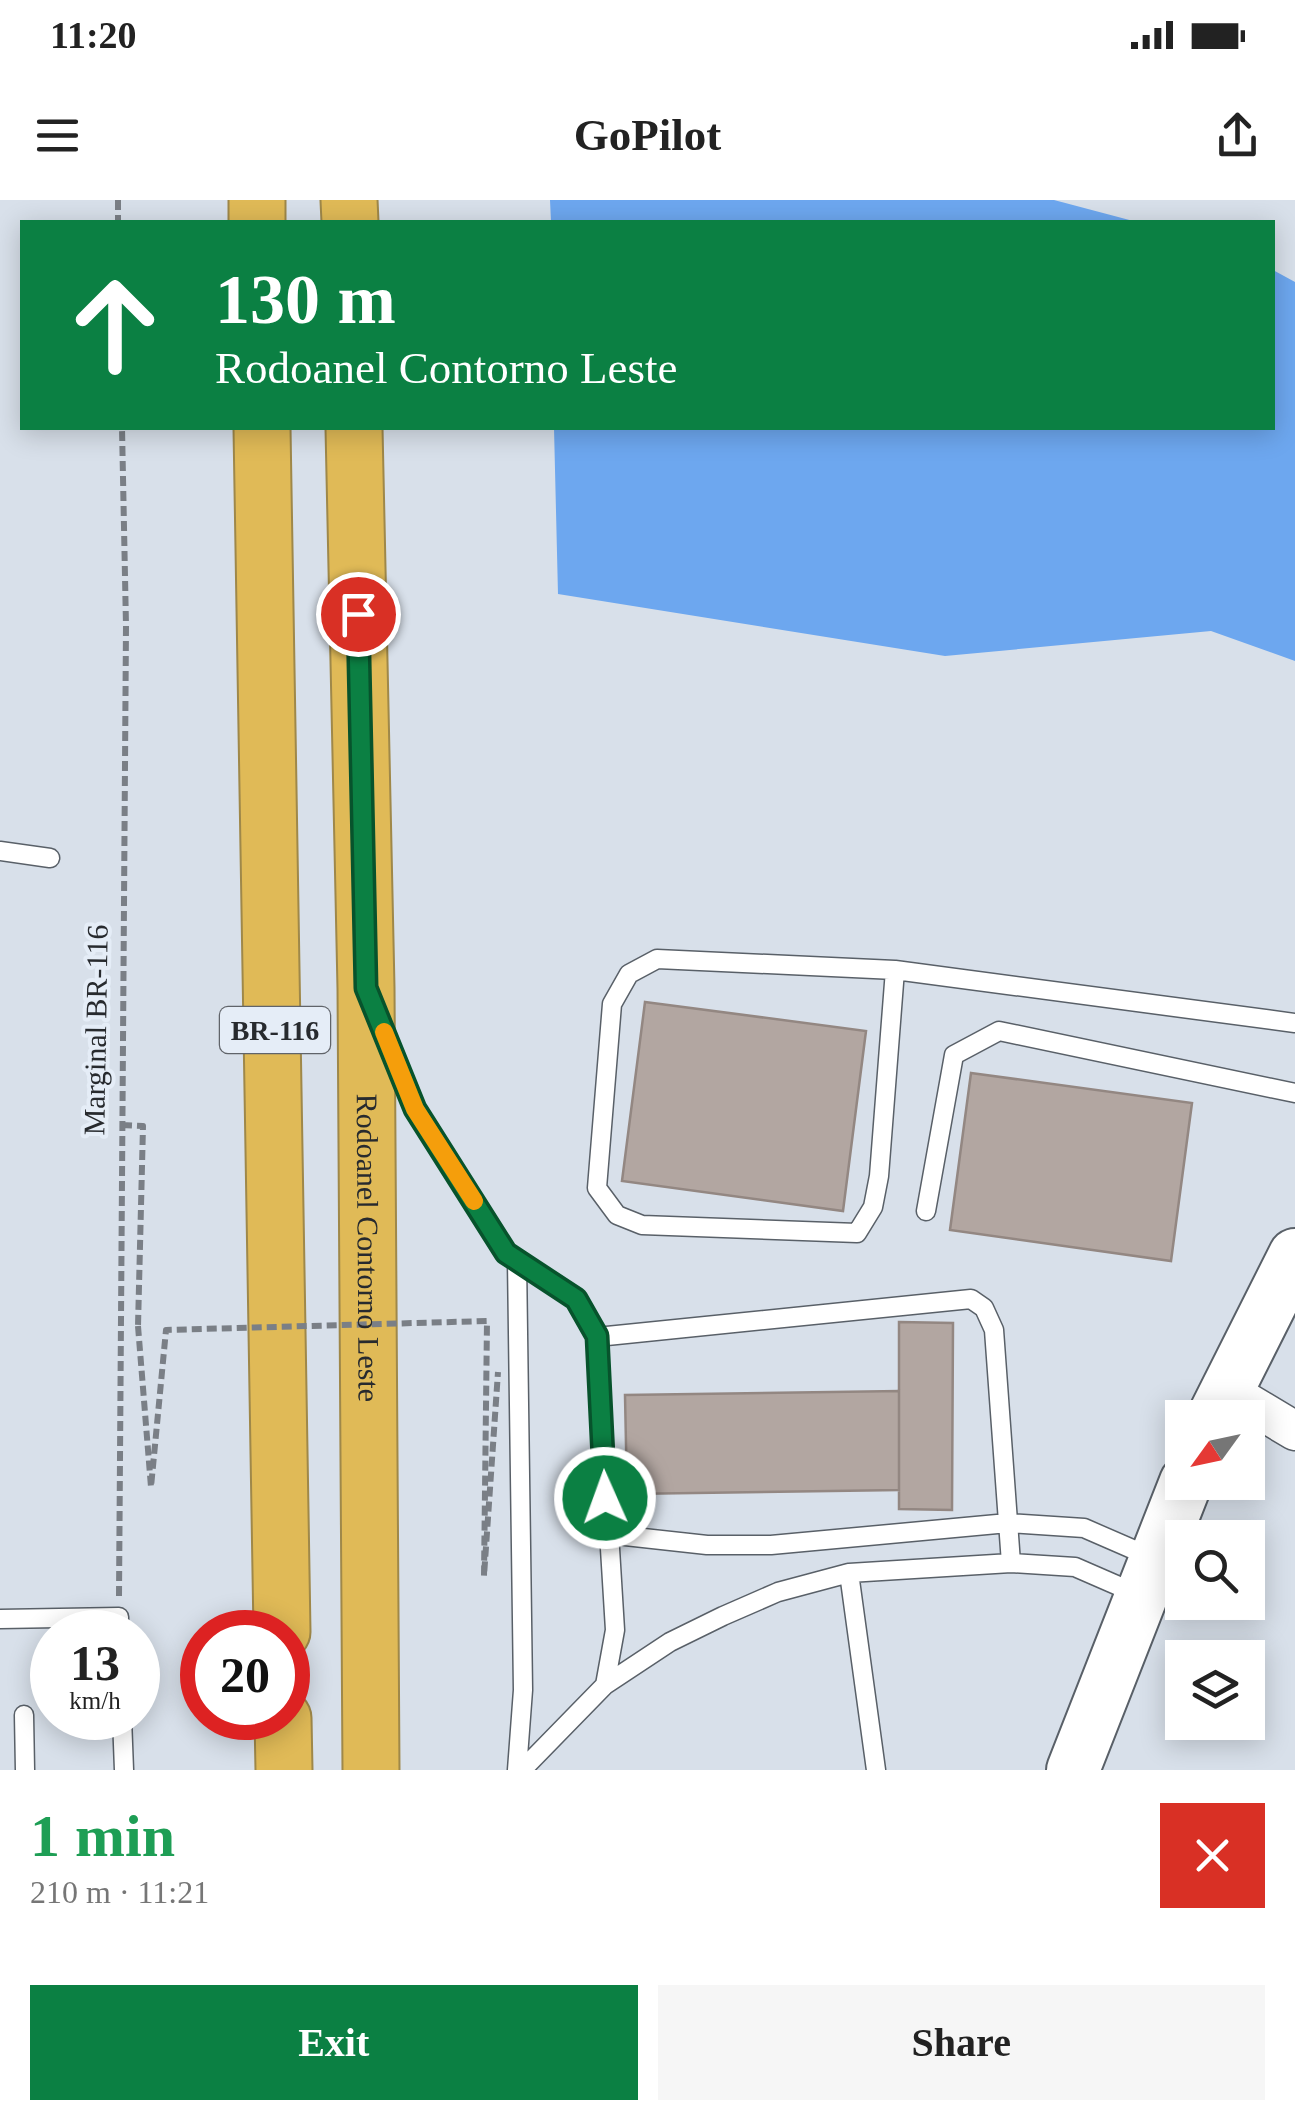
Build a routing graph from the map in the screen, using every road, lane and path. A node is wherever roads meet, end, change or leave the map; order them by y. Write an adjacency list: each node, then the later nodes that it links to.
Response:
1 (122, 430): 10 (path, Marginal BR-116)
2 (262, 430): 26 (highway, BR-116)
3 (354, 430): 7 (highway, Rodoanel Contorno Leste / BR-116)
4 (0, 851): 5 (lane)
5 (50, 858)
6 (895, 970): 6 (lane); 8 (lane)
7 (366, 988): 13 (lane); 36 (highway, Rodoanel Contorno Leste / BR-116)
8 (1295, 1023)
9 (1295, 1093): 11 (lane)
10 (122, 1125): 15 (path, bridge); 25 (path, Marginal BR-116)
11 (926, 1210)
12 (1295, 1255): 16 (street)
13 (517, 1261): 14 (lane); 37 (lane)
14 (597, 1336): 20 (lane); 21 (lane)
15 (498, 1372)
16 (1221, 1400)
17 (1265, 1420): 18 (street)
18 (1295, 1431)
19 (1178, 1500): 24 (street)
20 (1008, 1522): 21 (lane); 22 (lane); 24 (lane)
21 (607, 1534): 29 (lane)
22 (1011, 1563): 23 (lane); 24 (lane)
23 (849, 1573): 29 (lane); 38 (lane)
24 (1146, 1576): 39 (street)
25 (119, 1610)
26 (282, 1610)
27 (0, 1619): 28 (lane)
28 (30, 1621)
29 (604, 1684): 37 (lane)
30 (24, 1715): 33 (lane)
31 (123, 1740): 34 (lane)
32 (284, 1740): 35 (highway)
33 (25, 1770)
34 (124, 1770)
35 (284, 1770)
36 (371, 1770)
37 (520, 1770)
38 (876, 1770)
39 (1072, 1770)

